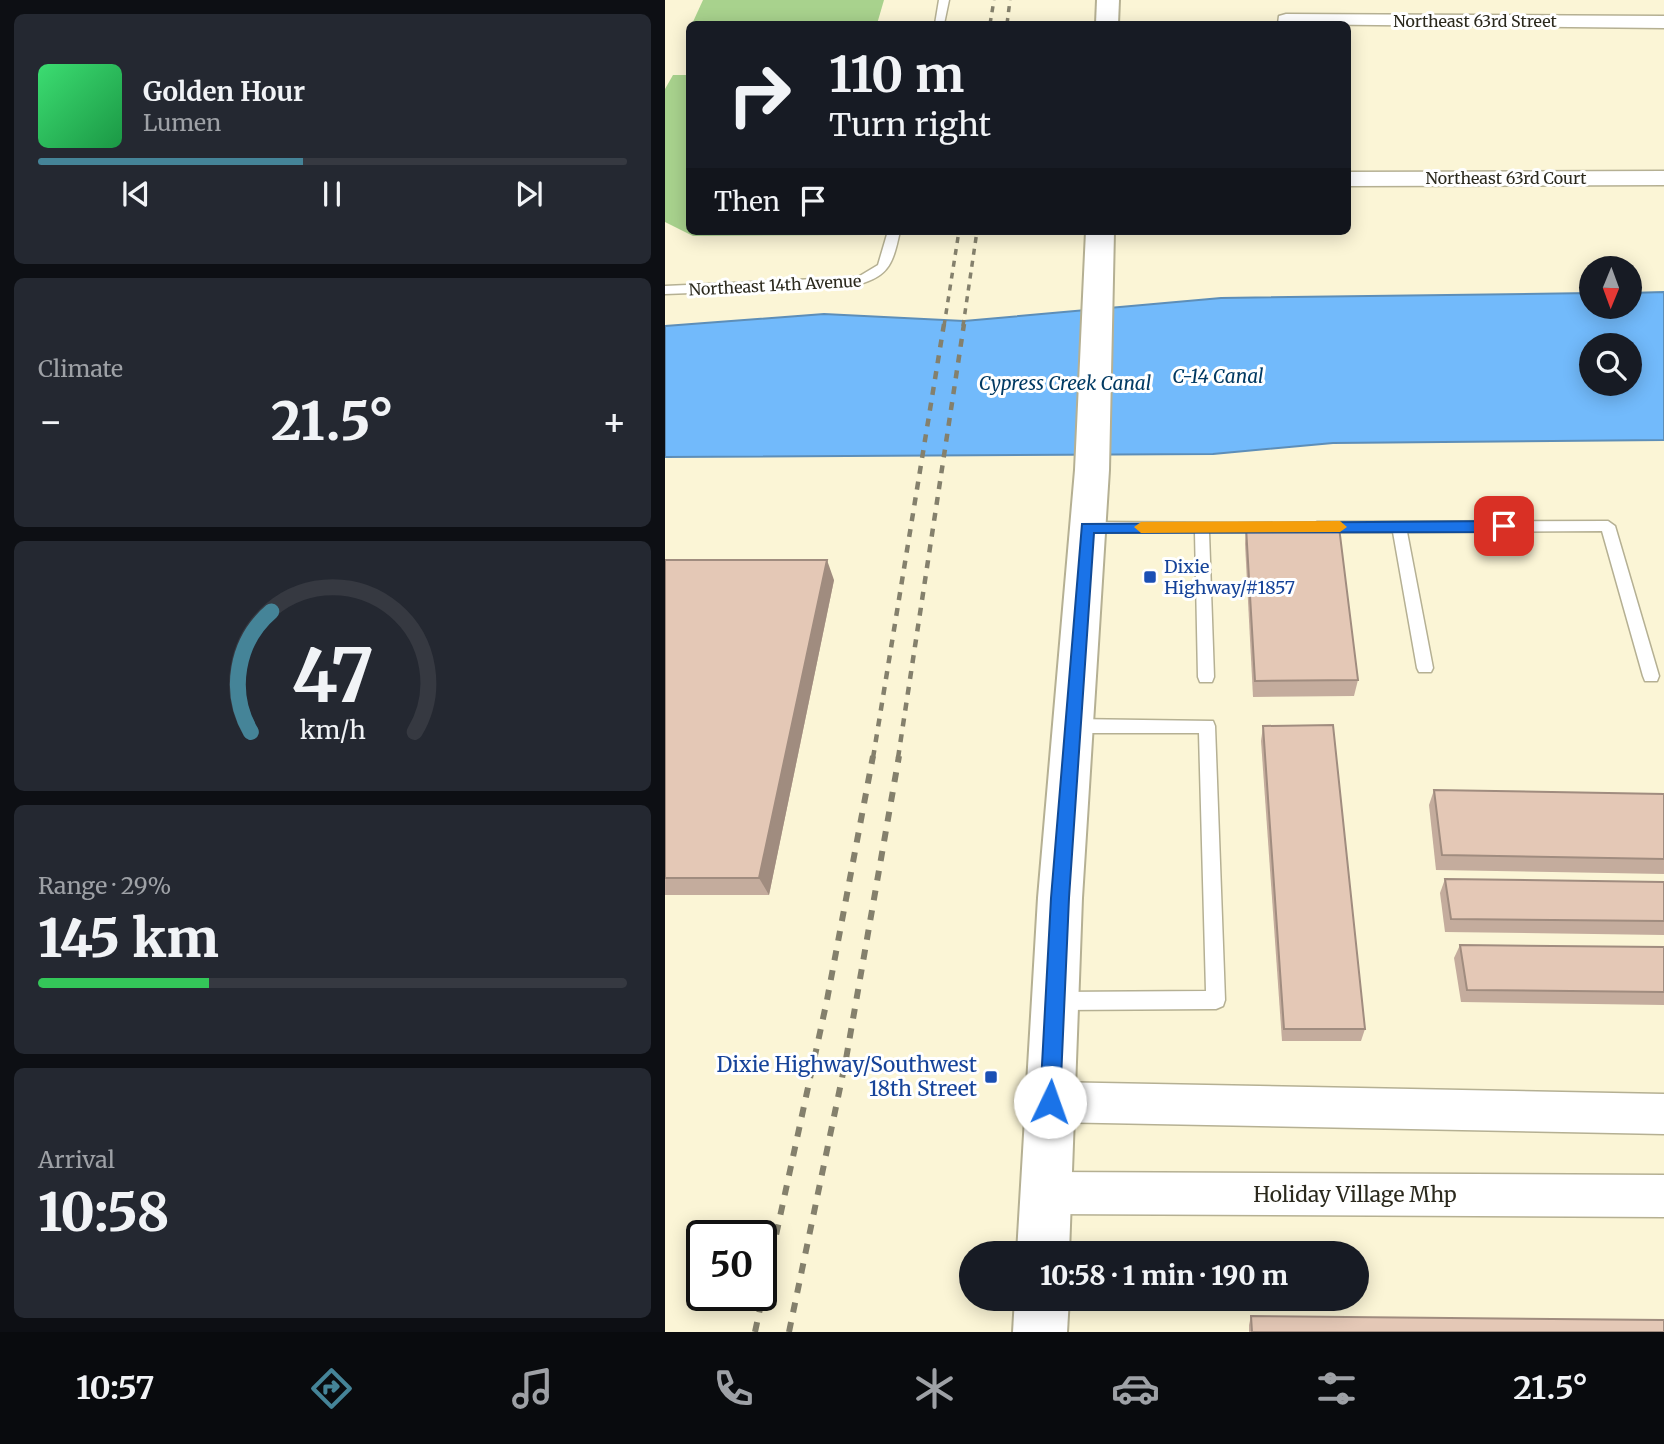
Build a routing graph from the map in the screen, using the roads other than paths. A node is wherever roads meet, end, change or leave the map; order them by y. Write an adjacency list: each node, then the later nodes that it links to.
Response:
1 (944, 0): 3 (lane)
2 (1108, 0): 4 (main road)
3 (940, 21)
4 (1107, 21)
5 (1351, 22): 6 (street, Northeast 63rd Street)
6 (1664, 22)
7 (1664, 178): 8 (street, Northeast 63rd Court)
8 (1351, 179)
9 (893, 235): 11 (lane, Northeast 14th Avenue)
10 (1100, 235): 12 (main road)
11 (665, 290)
12 (1087, 527): 13 (lane); 20 (main road)
13 (1202, 527): 14 (lane); 19 (lane)
14 (1281, 527)
15 (1307, 527): 16 (lane)
16 (1399, 527): 17 (lane); 18 (lane)
17 (1425, 668)
18 (1651, 676)
19 (1206, 677)
20 (1072, 726): 21 (main road); 21 (lane)
21 (1056, 1002): 22 (main road)
22 (1050, 1102): 23 (street); 24 (main road)
23 (1664, 1114)
24 (1046, 1193): 25 (street, Holiday Village Mhp); 26 (main road)
25 (1664, 1196)
26 (1044, 1241)
27 (1041, 1311): 28 (main road)
28 (1040, 1332)

